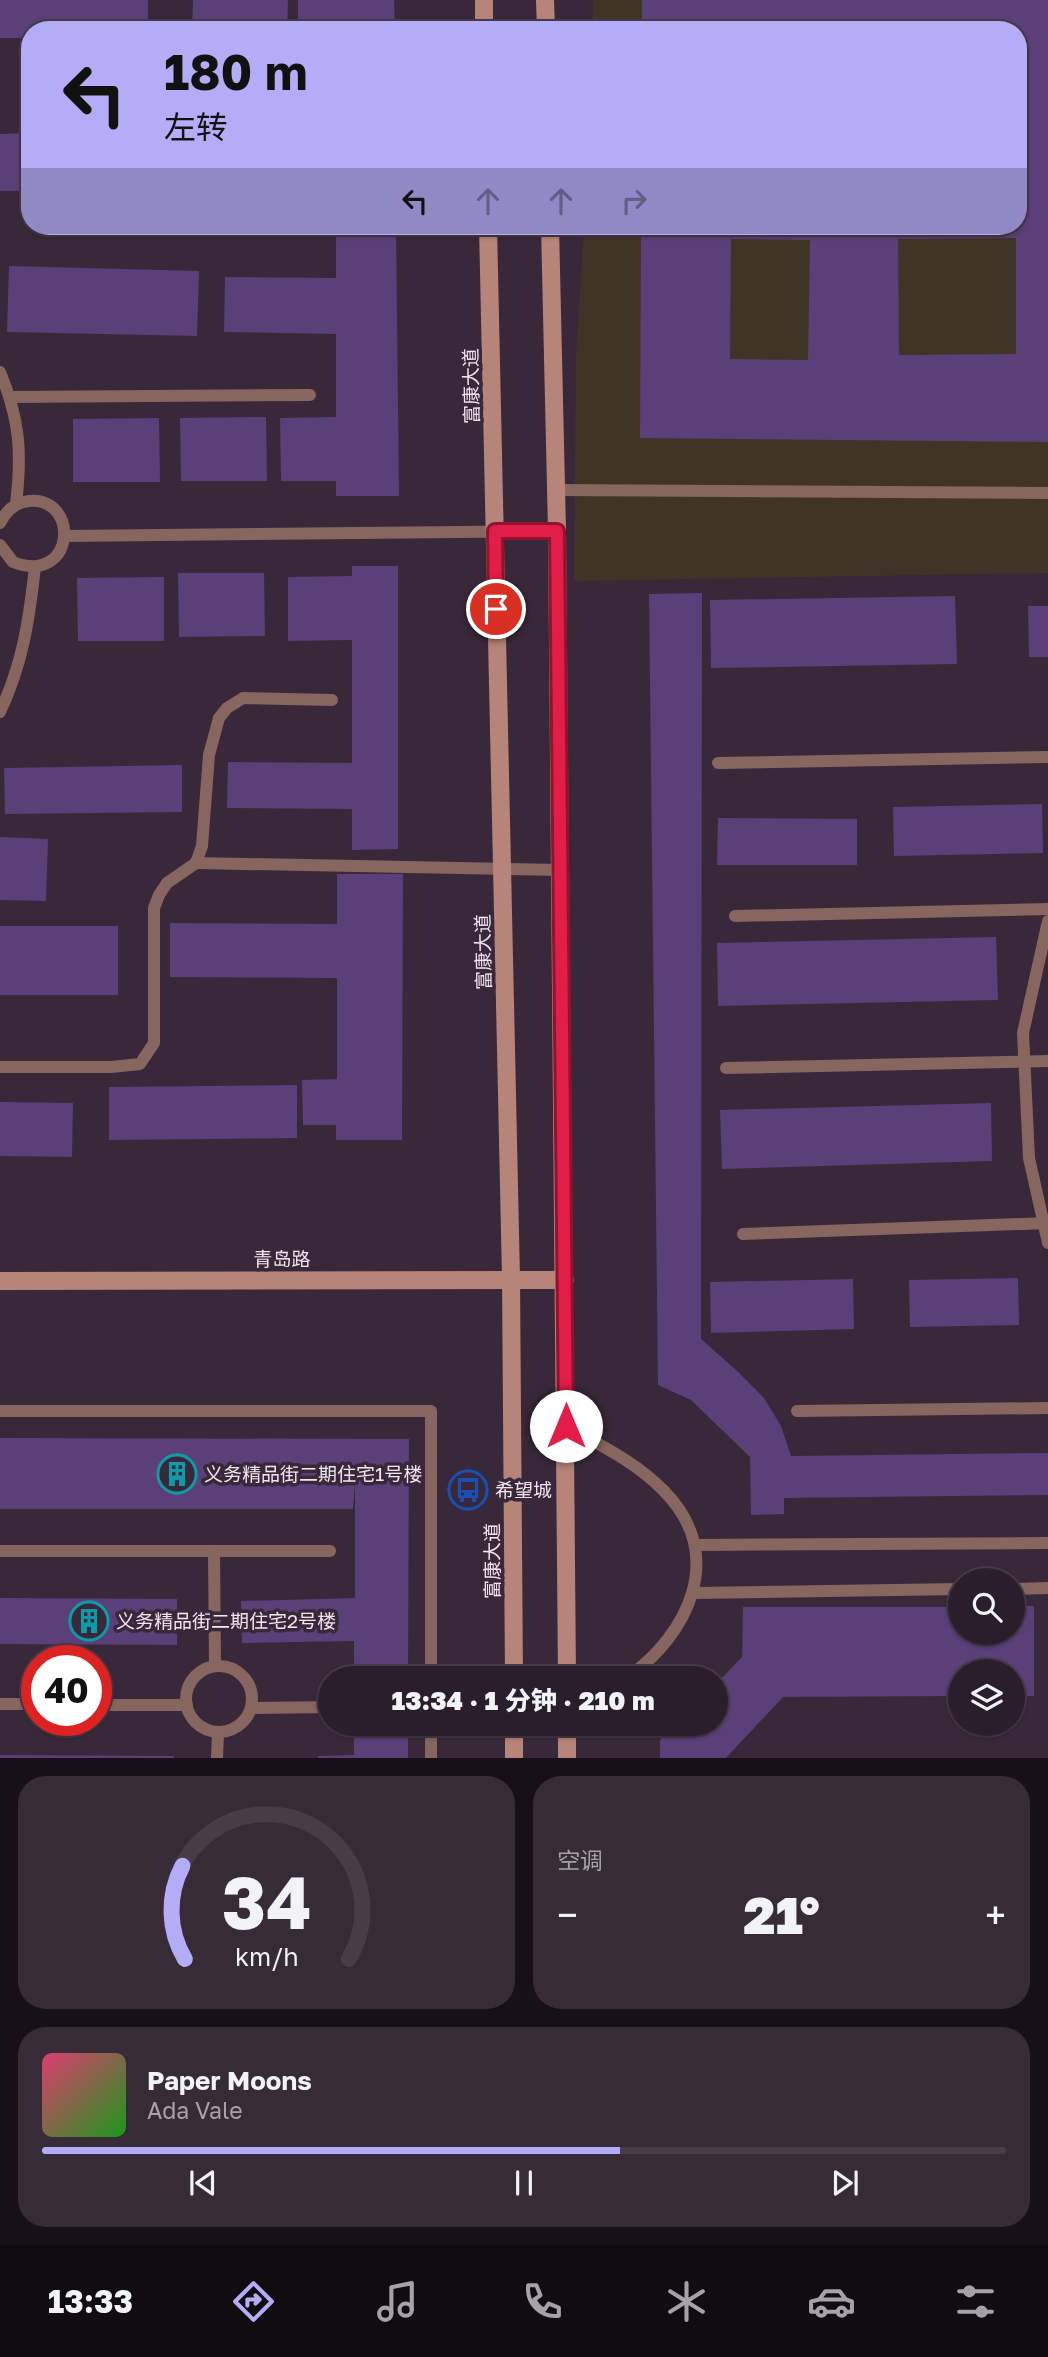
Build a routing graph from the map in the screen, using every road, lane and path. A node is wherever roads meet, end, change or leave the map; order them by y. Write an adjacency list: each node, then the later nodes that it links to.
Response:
1 (484, 0): 3 (street)
2 (545, 0): 4 (street)
3 (484, 21)
4 (546, 21)
5 (488, 235): 14 (street, 富康大道)
6 (550, 235): 10 (street)
7 (0, 372): 9 (lane)
8 (310, 395): 9 (lane)
9 (10, 397): 12 (lane)
10 (557, 490): 11 (lane); 15 (street)
11 (1048, 492)
12 (16, 505): 13 (lane); 16 (lane)
13 (0, 523)
14 (495, 531): 15 (lane); 16 (lane); 24 (street, 富康大道)
15 (557, 531): 25 (street)
16 (64, 536): 18 (lane)
17 (0, 545): 18 (lane)
18 (35, 567): 20 (lane)
19 (332, 700): 23 (lane)
20 (0, 712)
21 (1048, 757): 22 (lane)
22 (718, 763)
23 (196, 863): 24 (lane); 31 (lane)
24 (502, 868): 25 (lane); 36 (street, 富康大道)
25 (561, 870): 37 (street)
26 (1048, 909): 27 (lane)
27 (735, 916)
28 (1048, 921): 30 (lane)
29 (1048, 1061): 30 (lane)
30 (1025, 1062): 32 (lane); 33 (lane)
31 (0, 1067)
32 (726, 1069)
33 (1046, 1224): 34 (lane); 35 (lane)
34 (743, 1234)
35 (1048, 1243)
36 (511, 1278): 37 (street, 青岛路); 38 (street, 青岛路); 54 (street, 富康大道)
37 (565, 1280): 42 (street)
38 (0, 1281)
39 (1048, 1408): 41 (lane)
40 (0, 1411): 53 (lane)
41 (797, 1411)
42 (566, 1426): 44 (lane); 55 (street)
43 (1048, 1543): 44 (lane)
44 (695, 1545): 51 (lane)
45 (0, 1551): 46 (lane)
46 (215, 1551): 47 (lane); 52 (lane)
47 (330, 1551)
48 (1048, 1588): 49 (lane)
49 (1025, 1589)
50 (948, 1590): 51 (lane)
51 (695, 1593): 56 (lane)
52 (215, 1666): 60 (lane); 62 (lane)
53 (431, 1666)
54 (514, 1666)
55 (567, 1666)
56 (644, 1666)
57 (0, 1704): 58 (lane)
58 (21, 1704)
59 (112, 1704): 60 (lane)
60 (187, 1705): 63 (lane)
61 (318, 1707): 62 (lane)
62 (251, 1708): 63 (lane)
63 (218, 1732): 67 (lane)
64 (431, 1736): 68 (lane)
65 (514, 1736): 69 (street)
66 (567, 1736): 70 (street)
67 (217, 1758)
68 (431, 1758)
69 (514, 1758)
70 (567, 1758)

